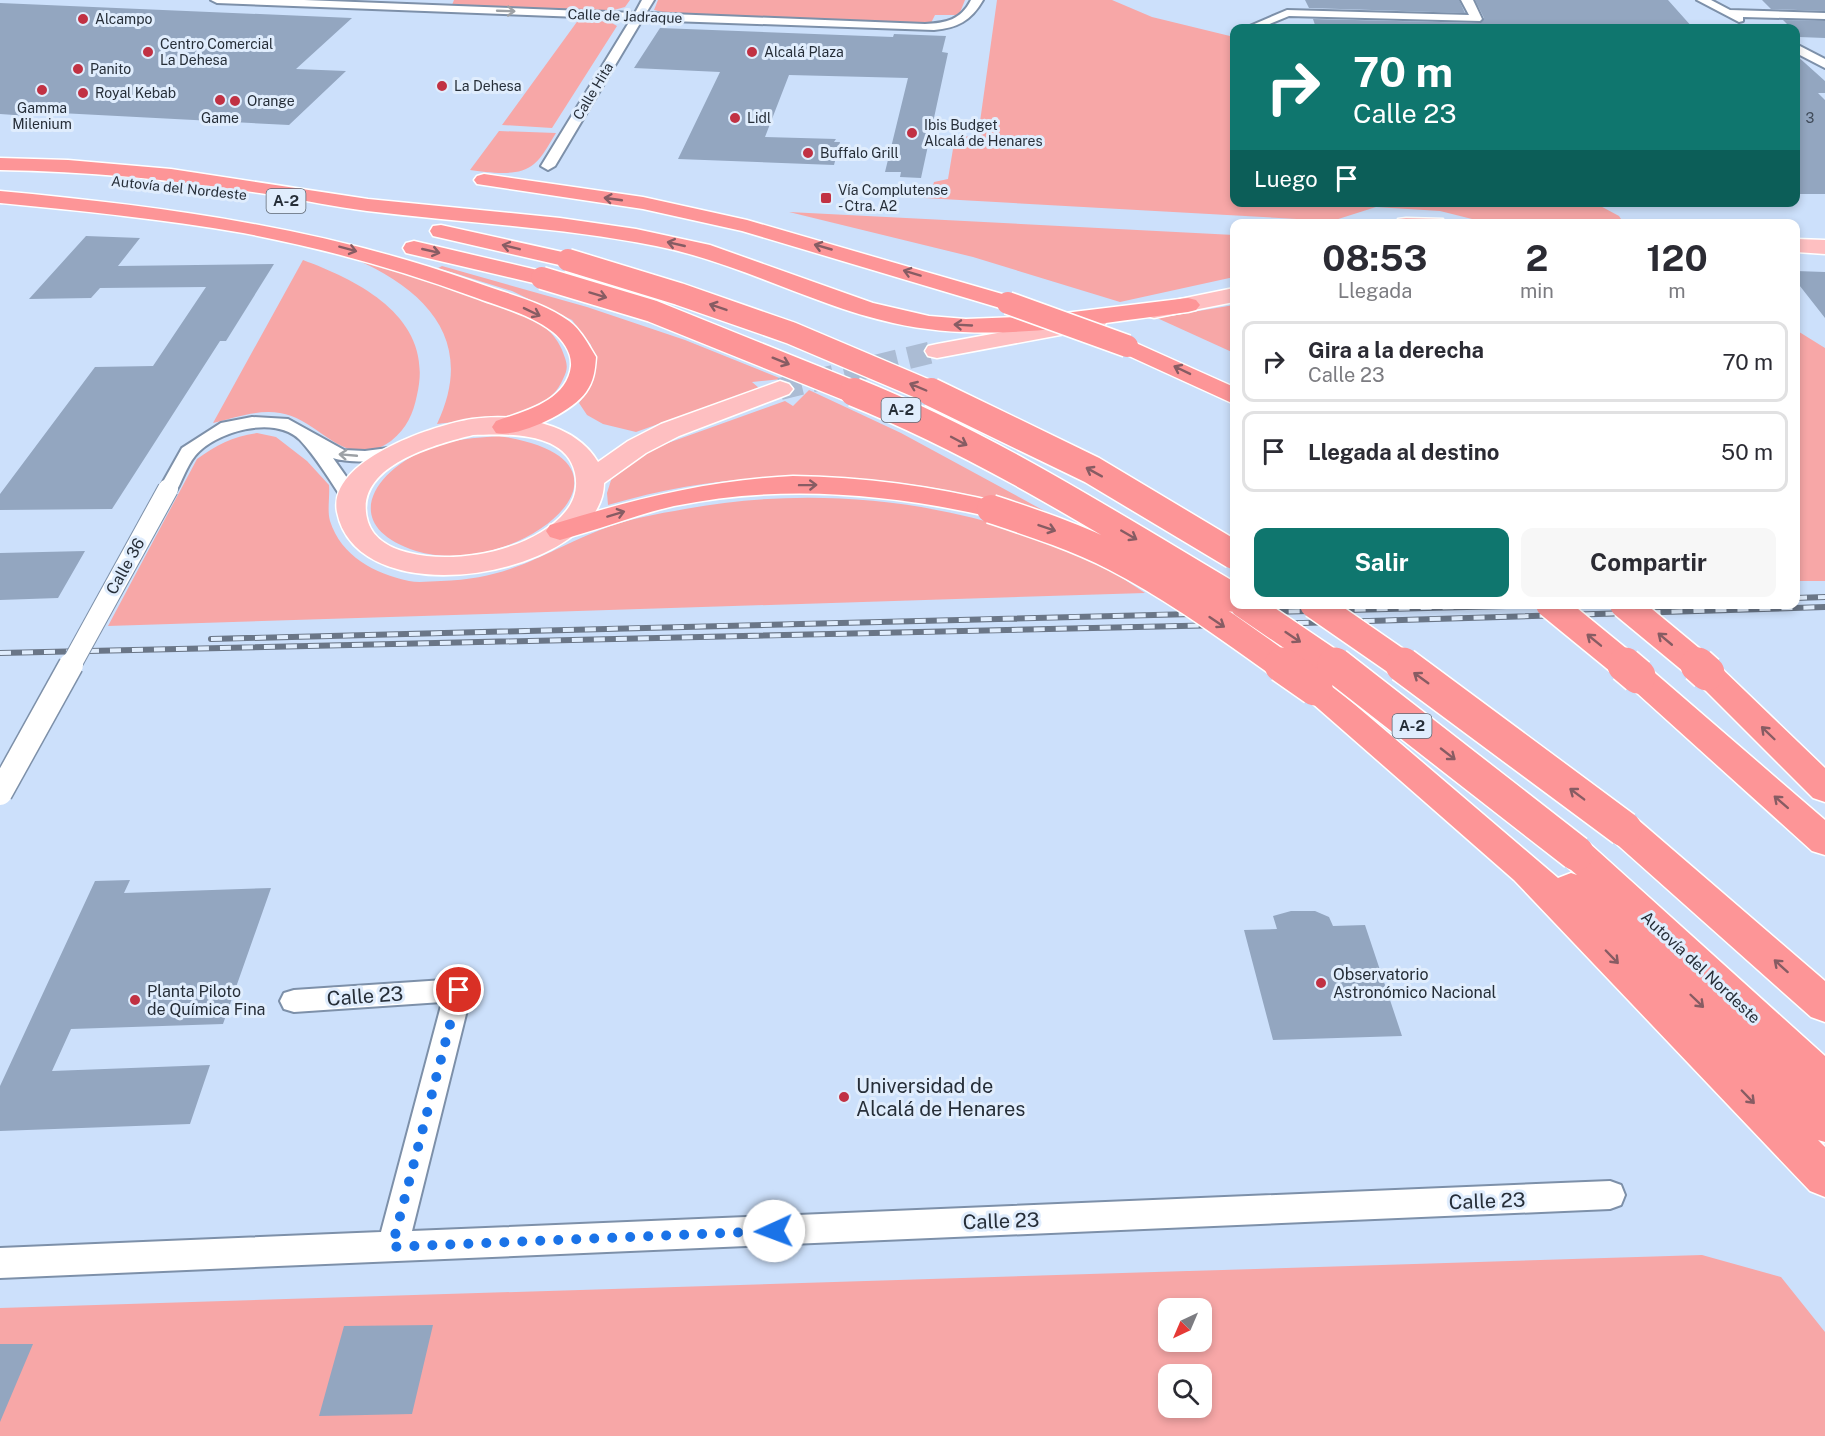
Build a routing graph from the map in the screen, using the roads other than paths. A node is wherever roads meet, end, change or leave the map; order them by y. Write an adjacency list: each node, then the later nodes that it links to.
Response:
1 (217, 0): 7 (street, Calle de Jadraque)
2 (648, 0): 10 (street, Calle Hita)
3 (977, 0): 10 (street, Calle de Jadraque)
4 (1283, 0): 8 (street)
5 (1467, 0): 8 (street)
6 (1703, 0): 9 (street)
7 (439, 4): 10 (street, Calle de Jadraque, one-way to 10)
8 (1287, 13): 12 (street)
9 (1728, 13): 11 (street); 13 (street)
10 (638, 16): 17 (street, Calle Hita)
11 (1825, 16)
12 (1261, 24)
13 (1749, 24)
14 (1800, 50): 15 (street)
15 (1825, 64)
16 (0, 164): 27 (highway, one-way to 16)
17 (548, 166)
18 (0, 172): 39 (highway, Autovía del Nordeste / A-2, one-way to 18, bridge)
19 (484, 180): 30 (highway, one-way to 19, bridge)
20 (0, 189): 40 (highway, Autovía del Nordeste / A-2, one-way to 40, bridge)
21 (0, 197): 31 (highway, one-way to 31)
22 (1800, 236): 23 (main road)
23 (1825, 237)
24 (1800, 246): 25 (main road)
25 (1825, 246)
26 (1230, 296): 27 (main road)
27 (1188, 305): 28 (main road)
28 (937, 351)
29 (780, 389): 32 (main road)
30 (1230, 394)
31 (505, 427): 34 (main road); 35 (main road)
32 (670, 430): 34 (main road); 36 (main road)
33 (304, 436): 35 (street, Calle 36, one-way to 33); 37 (street, Calle 36); 46 (street, Calle 36, bridge)
34 (568, 444): 36 (main road)
35 (396, 452): 37 (main road)
36 (591, 480): 38 (main road)
37 (352, 499): 38 (main road)
38 (560, 531): 48 (highway, one-way to 48, bridge)
39 (1230, 553)
40 (1230, 596)
41 (1251, 609): 48 (highway, A-2, one-way to 48, bridge)
42 (1322, 609): 50 (highway, A-2, one-way to 42, bridge)
43 (1556, 609): 47 (highway, one-way to 43, bridge)
44 (1630, 609): 45 (highway, one-way to 44, bridge)
45 (1825, 789)
46 (0, 793)
47 (1825, 841)
48 (1549, 863): 51 (highway, Autovía del Nordeste / A-2); 52 (highway, one-way to 52); 53 (highway, one-way to 53)
49 (294, 1001): 55 (street, Calle 23)
50 (1825, 1005)
51 (1825, 1083)
52 (1825, 1123)
53 (1825, 1177)
54 (1610, 1196): 55 (street, Calle 23)
55 (392, 1247): 56 (street, Calle 23)
56 (0, 1263)

